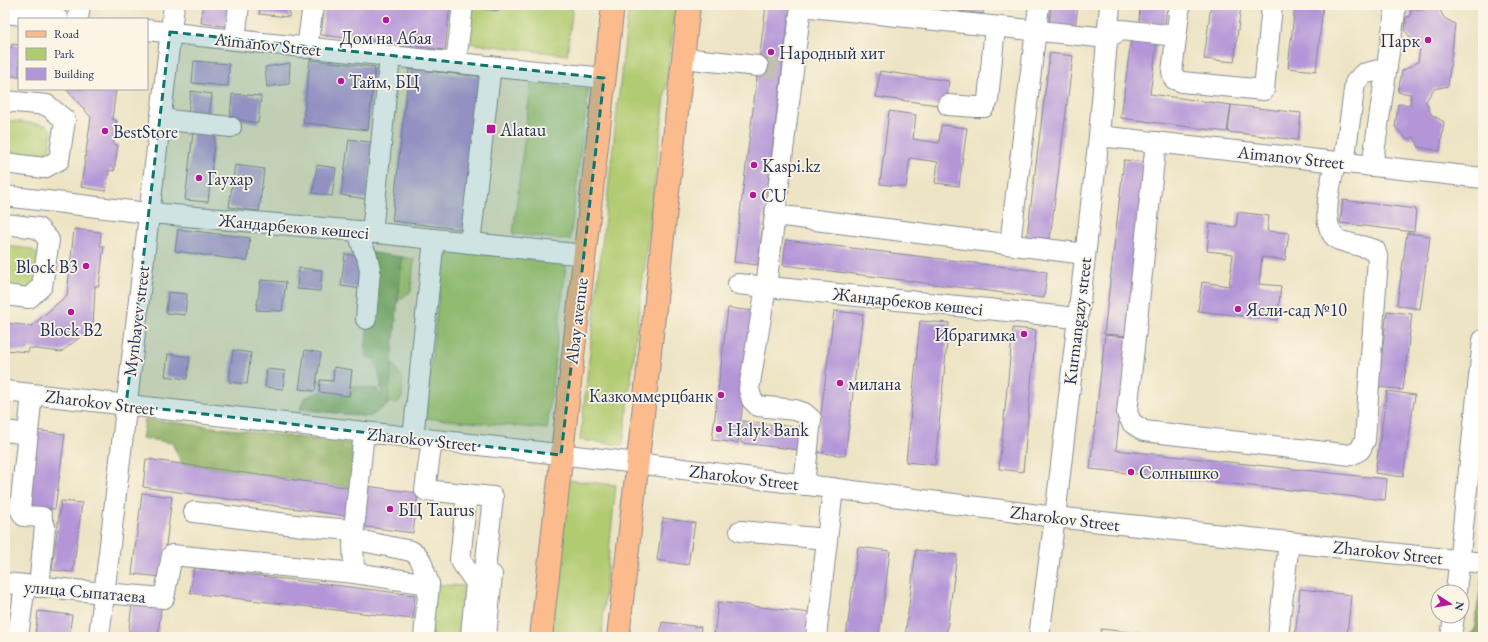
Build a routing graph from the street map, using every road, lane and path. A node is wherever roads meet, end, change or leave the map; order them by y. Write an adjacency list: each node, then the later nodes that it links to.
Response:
1 (80, 5): 17 (street)
2 (174, 5): 21 (street, Mynbayev street)
3 (239, 5): 24 (street)
4 (313, 5): 25 (street)
5 (462, 5): 28 (street)
6 (613, 5): 32 (main road, Abay avenue)
7 (689, 5): 27 (main road)
8 (1039, 5): 20 (street)
9 (1110, 5): 23 (street, Kurmangazy street)
10 (1180, 5): 22 (street)
11 (1272, 5): 22 (street)
12 (1396, 5): 31 (street)
13 (801, 6): 14 (street); 45 (street)
14 (916, 12): 18 (street)
15 (5, 13): 16 (street)
16 (49, 18)
17 (78, 18)
18 (995, 27): 20 (street); 34 (street)
19 (148, 30): 21 (street, Aimanov Street)
20 (1036, 31): 23 (street); 50 (street)
21 (170, 32): 24 (street, Aimanov Street); 35 (street, Mynbayev street)
22 (1176, 36): 23 (street)
23 (1107, 38): 37 (street, Kurmangazy street)
24 (235, 40): 25 (street, Aimanov Street)
25 (307, 48): 26 (street, Aimanov Street)
26 (390, 56): 28 (street, Aimanov Street); 47 (street)
27 (683, 58): 30 (street); 67 (main road)
28 (456, 62): 29 (street, Aimanov Street)
29 (491, 66): 32 (street, Aimanov Street); 49 (street)
30 (758, 66)
31 (1387, 68): 39 (street); 41 (street)
32 (604, 78): 52 (main road, Abay avenue)
33 (5, 101): 40 (street)
34 (948, 104)
35 (160, 118): 36 (street); 44 (street, Mynbayev street)
36 (231, 126)
37 (1099, 136): 38 (street, Aimanov Street); 51 (street, Kurmangazy street)
38 (1156, 142): 39 (street, Aimanov Street); 39 (street)
39 (1340, 162): 41 (street, Aimanov Street)
40 (5, 163)
41 (1372, 166): 42 (street, Aimanov Street)
42 (1483, 178)
43 (5, 196): 44 (street, Жандарбеков көшесі)
44 (148, 213): 47 (street, Жандарбеков көшесі); 61 (street, Mynbayev street)
45 (775, 215): 50 (street); 54 (street)
46 (5, 224): 55 (street)
47 (365, 232): 48 (street, Жандарбеков көшесі); 57 (street)
48 (434, 239): 49 (street, Жандарбеков көшесі); 65 (street)
49 (470, 243): 52 (street, Жандарбеков көшесі)
50 (1010, 244): 51 (street)
51 (1085, 254): 56 (street, Kurmangazy street)
52 (584, 255): 66 (main road, Abay avenue)
53 (738, 284): 54 (street, Жандарбеков көшесі)
54 (766, 287): 56 (street, Жандарбеков көшесі); 68 (street)
55 (5, 295)
56 (1078, 318): 72 (street, Kurmangazy street)
57 (366, 319)
58 (1483, 340): 77 (street)
59 (5, 391): 60 (street, Zharokov Street)
60 (32, 394): 61 (street, Zharokov Street); 64 (street)
61 (126, 405): 63 (street, Zharokov Street); 84 (street, Mynbayev street)
62 (5, 431): 64 (street)
63 (364, 432): 65 (street, Zharokov Street); 74 (street)
64 (28, 434): 83 (street)
65 (422, 439): 66 (street, Zharokov Street); 70 (street)
66 (561, 455): 67 (street, Zharokov Street); 89 (main road, Abay avenue)
67 (637, 463): 68 (street, Zharokov Street); 90 (main road)
68 (804, 485): 69 (street, Zharokov Street)
69 (833, 488): 72 (street, Zharokov Street); 75 (street)
70 (467, 494): 70 (street)
71 (194, 512): 74 (street)
72 (1055, 517): 76 (street, Zharokov Street); 92 (street, Kurmangazy street)
73 (740, 531): 75 (street)
74 (353, 535): 79 (street); 81 (street)
75 (827, 539): 91 (street)
76 (1289, 542): 77 (street, Zharokov Street); 93 (street)
77 (1460, 560): 78 (street, Zharokov Street); 82 (street)
78 (1483, 563)
79 (354, 573): 81 (street); 84 (street, улица Сыпатаева)
80 (5, 583): 83 (street, улица Сыпатаева)
81 (430, 584): 88 (street)
82 (1457, 584)
83 (32, 586): 84 (street, улица Сыпатаева); 86 (street)
84 (104, 594): 87 (street, Mynbayev street)
85 (1453, 624): 94 (street)
86 (18, 637)
87 (99, 637)
88 (424, 637)
89 (541, 637)
90 (618, 637)
91 (816, 637)
92 (1039, 637)
93 (1278, 637)
94 (1451, 637)

